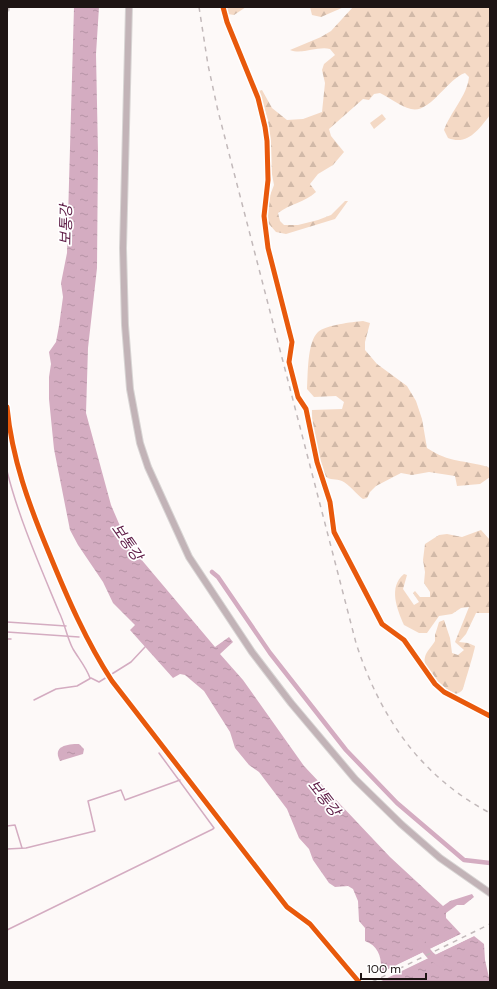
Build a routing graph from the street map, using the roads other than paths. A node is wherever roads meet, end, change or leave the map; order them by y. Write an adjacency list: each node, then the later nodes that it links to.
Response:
1 (129, 7): 5 (main road)
2 (223, 7): 4 (street)
3 (7, 407): 6 (street)
4 (490, 716)
5 (490, 893)
6 (359, 982)

